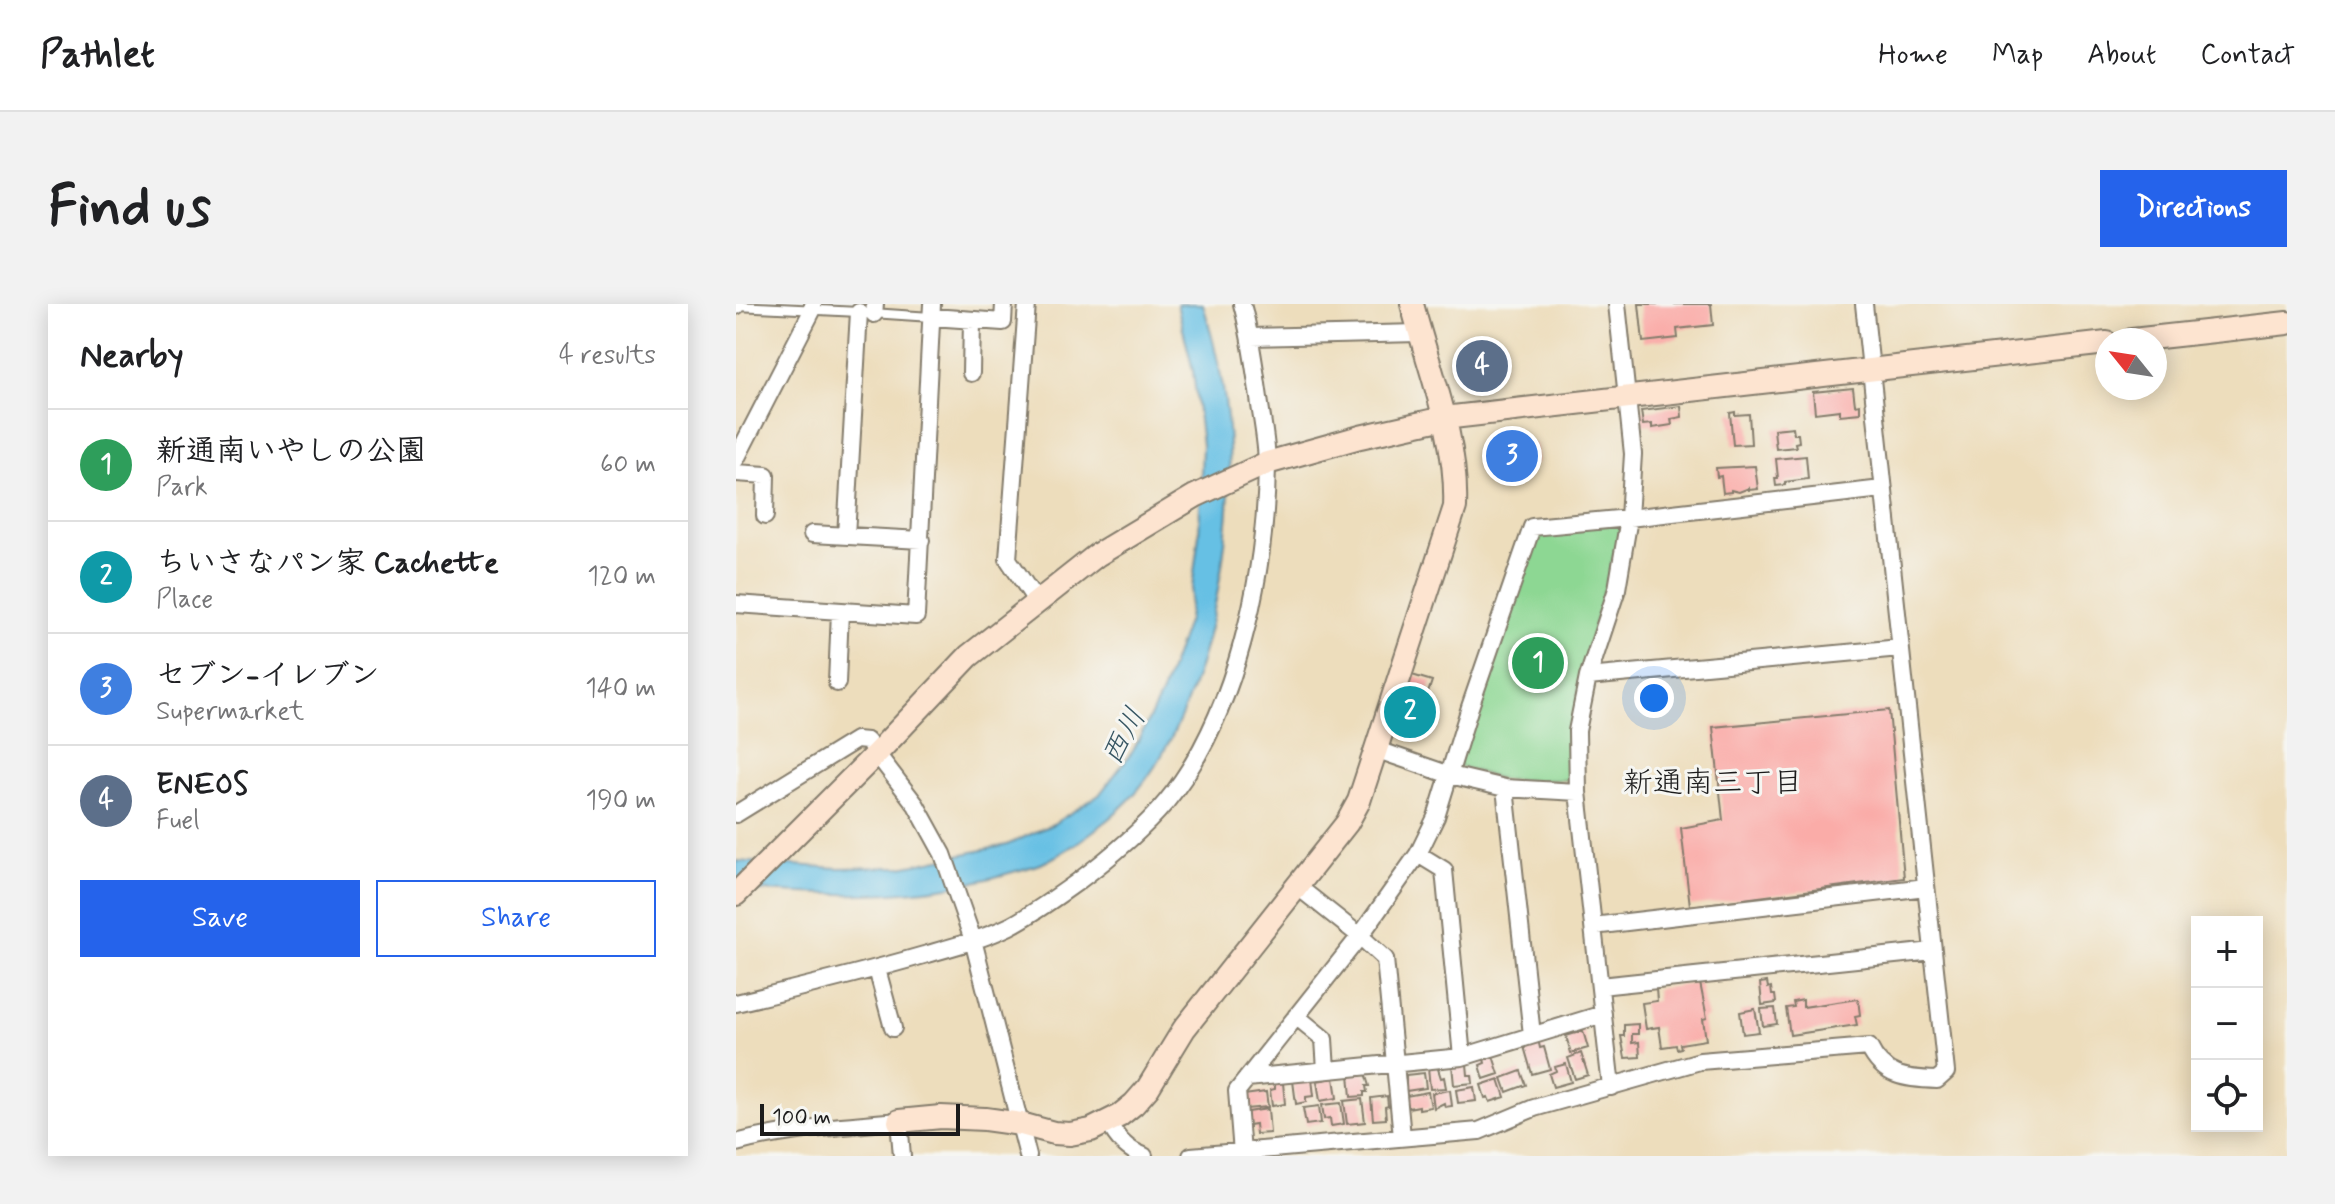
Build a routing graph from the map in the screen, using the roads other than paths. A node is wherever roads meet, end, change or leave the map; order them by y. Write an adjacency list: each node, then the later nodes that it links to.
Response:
1 (1004, 304): 11 (street)
2 (1027, 304): 30 (street)
3 (1242, 304): 15 (street)
4 (1412, 304): 13 (street)
5 (1617, 304): 19 (street)
6 (1864, 304): 17 (street)
7 (736, 305): 8 (lane)
8 (813, 306): 9 (lane); 21 (street)
9 (870, 310): 10 (lane); 28 (street)
10 (932, 310): 11 (street); 29 (street)
11 (972, 320): 18 (street)
12 (2287, 323): 14 (street)
13 (1419, 333): 15 (street); 20 (street)
14 (2167, 336)
15 (1251, 337): 22 (street)
16 (2095, 344): 17 (street)
17 (1871, 370): 19 (street); 24 (street)
18 (971, 373)
19 (1629, 397): 20 (street); 26 (street)
20 (1444, 418): 22 (street); 36 (street)
21 (736, 459)
22 (1267, 463): 30 (street); 48 (street)
23 (736, 473): 25 (street)
24 (1882, 489): 26 (street); 33 (street)
25 (765, 516)
26 (1629, 518): 34 (street); 38 (street)
27 (812, 534): 28 (street)
28 (846, 536): 29 (street)
29 (921, 540): 32 (street)
30 (1037, 602): 37 (street)
31 (736, 604): 32 (street)
32 (840, 611): 35 (street)
33 (1900, 648): 34 (street); 44 (street)
34 (1588, 677): 40 (street)
35 (837, 683)
36 (1375, 749): 38 (street); 43 (street)
37 (876, 754): 41 (street); 45 (street); 48 (street)
38 (1450, 775): 39 (street); 42 (street)
39 (1505, 788): 40 (street); 56 (street)
40 (1578, 792): 46 (street)
41 (736, 814)
42 (1418, 854): 47 (street); 57 (street)
43 (1297, 886): 47 (street); 63 (street)
44 (1926, 887): 46 (street); 49 (street)
45 (736, 894)
46 (1593, 926): 51 (street)
47 (1360, 936): 54 (street); 58 (street)
48 (973, 940): 50 (street); 64 (street)
49 (1933, 951): 51 (street); 61 (street)
50 (877, 969): 52 (street); 55 (street)
51 (1600, 986): 53 (street)
52 (736, 1003)
53 (1603, 1014): 56 (street); 61 (street)
54 (1296, 1016): 59 (street); 60 (street)
55 (893, 1028)
56 (1532, 1035): 57 (street)
57 (1462, 1057): 58 (street)
58 (1394, 1063): 59 (street); 65 (street)
59 (1326, 1070): 60 (street)
60 (1247, 1078): 67 (street)
61 (1611, 1087): 65 (street)
62 (899, 1121): 64 (street); 66 (street); 68 (street)
63 (1109, 1123): 64 (street); 70 (street)
64 (1021, 1124): 69 (street)
65 (1402, 1137): 67 (street)
66 (736, 1143)
67 (1242, 1153): 71 (street)
68 (902, 1156)
69 (1028, 1156)
70 (1144, 1156)
71 (1191, 1156)

